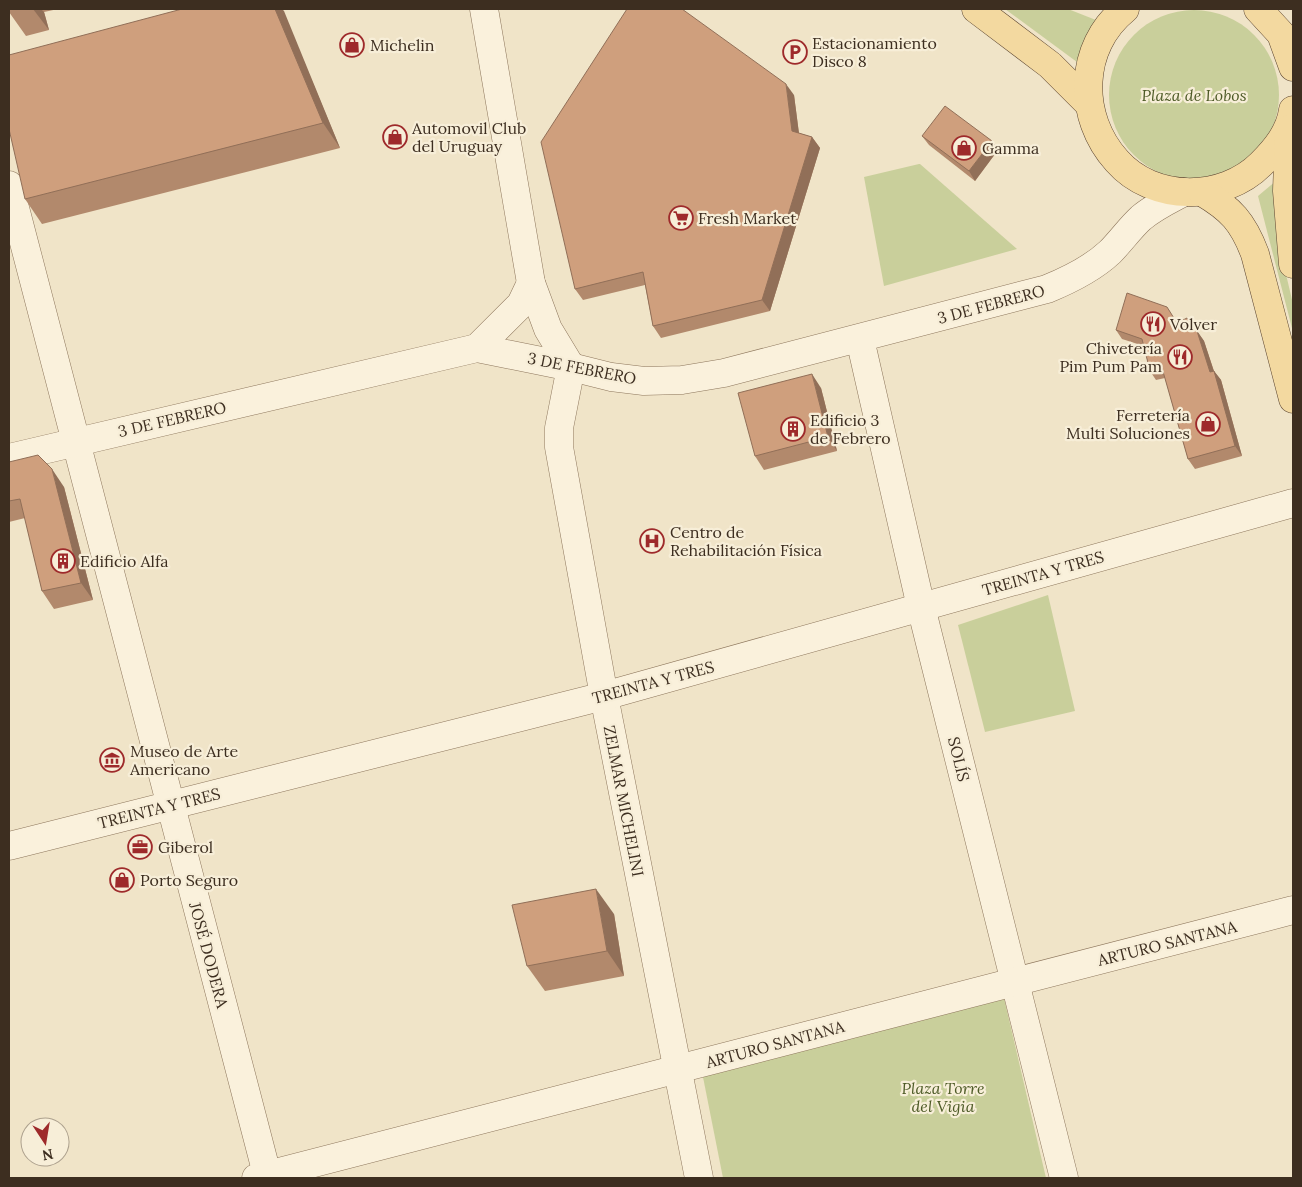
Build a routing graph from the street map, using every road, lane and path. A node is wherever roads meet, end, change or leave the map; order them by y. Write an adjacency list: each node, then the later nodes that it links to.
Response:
1 (484, 9): 11 (street)
2 (976, 9): 6 (main road)
3 (1125, 9): 6 (main road)
4 (1258, 9): 5 (main road)
5 (1293, 66)
6 (1088, 103): 9 (main road)
7 (1292, 117): 9 (main road); 10 (main road)
8 (9, 185): 16 (street, JOSÉ DODERA)
9 (1193, 192): 12 (street, 3 DE FEBRERO); 15 (main road)
10 (1293, 264)
11 (531, 283): 13 (street); 14 (street)
12 (860, 339): 14 (street, 3 DE FEBRERO); 19 (street, SOLÍS)
13 (477, 348): 14 (street, 3 DE FEBRERO); 16 (street, 3 DE FEBRERO)
14 (571, 367): 20 (street, ZELMAR MICHELINI)
15 (1293, 399)
16 (76, 442): 17 (street, 3 DE FEBRERO); 21 (street, JOSÉ DODERA)
17 (9, 458)
18 (1293, 503): 19 (street, TREINTA Y TRES)
19 (921, 607): 20 (street, TREINTA Y TRES); 24 (street, SOLÍS)
20 (604, 696): 21 (street, TREINTA Y TRES); 25 (street, ZELMAR MICHELINI)
21 (169, 806): 22 (street, TREINTA Y TRES); 26 (street, JOSÉ DODERA)
22 (9, 846)
23 (1293, 910): 24 (street, ARTURO SANTANA)
24 (1015, 981): 25 (street, ARTURO SANTANA); 28 (street, SOLÍS)
25 (676, 1070): 26 (street, ARTURO SANTANA); 27 (street, ZELMAR MICHELINI)
26 (264, 1177)
27 (699, 1178)
28 (1064, 1178)

